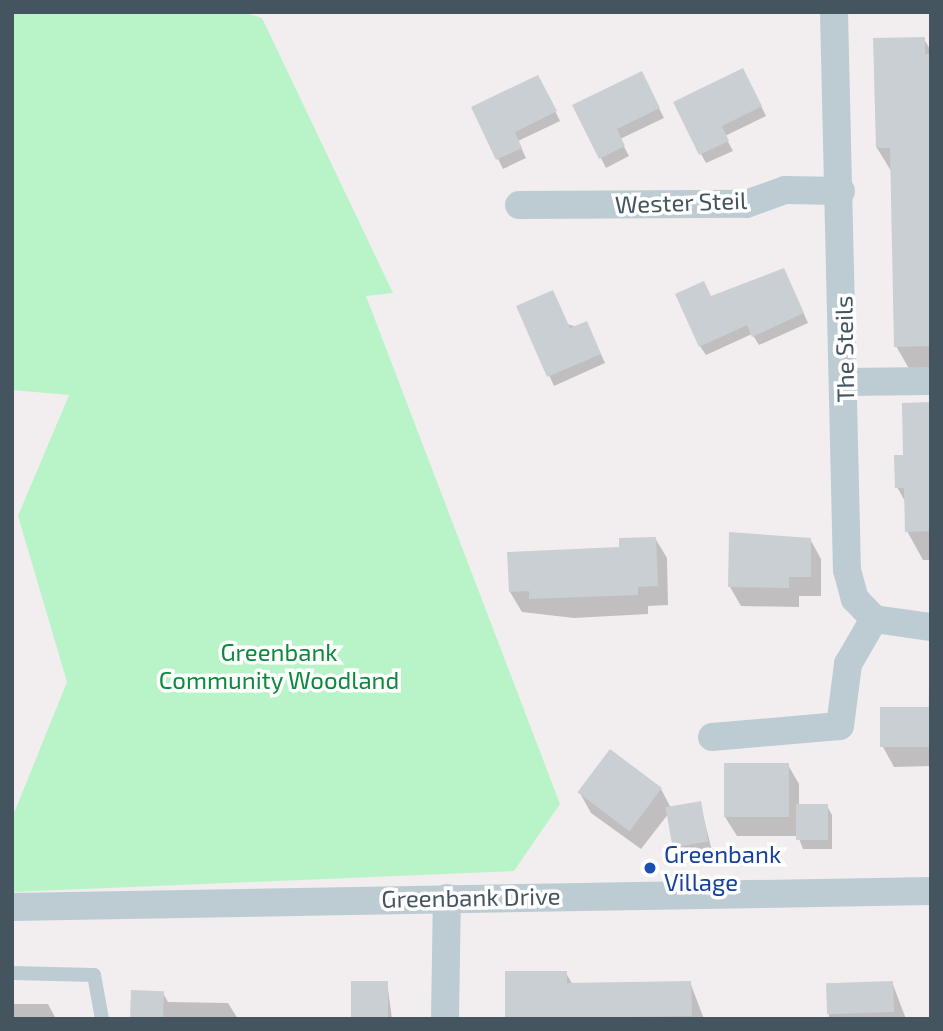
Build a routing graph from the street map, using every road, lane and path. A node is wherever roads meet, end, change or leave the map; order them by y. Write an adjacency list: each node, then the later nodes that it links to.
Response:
1 (834, 12): 2 (street, The Steils)
2 (841, 191): 3 (street, Wester Steil); 5 (street, The Steils)
3 (519, 205)
4 (931, 381): 5 (street)
5 (844, 382): 6 (street, The Steils)
6 (874, 619): 7 (street); 8 (street)
7 (931, 627)
8 (712, 737)
9 (931, 891): 10 (street, Greenbank Drive)
10 (447, 898): 11 (street, Greenbank Drive); 14 (street)
11 (12, 907)
12 (12, 974): 13 (lane)
13 (102, 1019)
14 (445, 1019)

